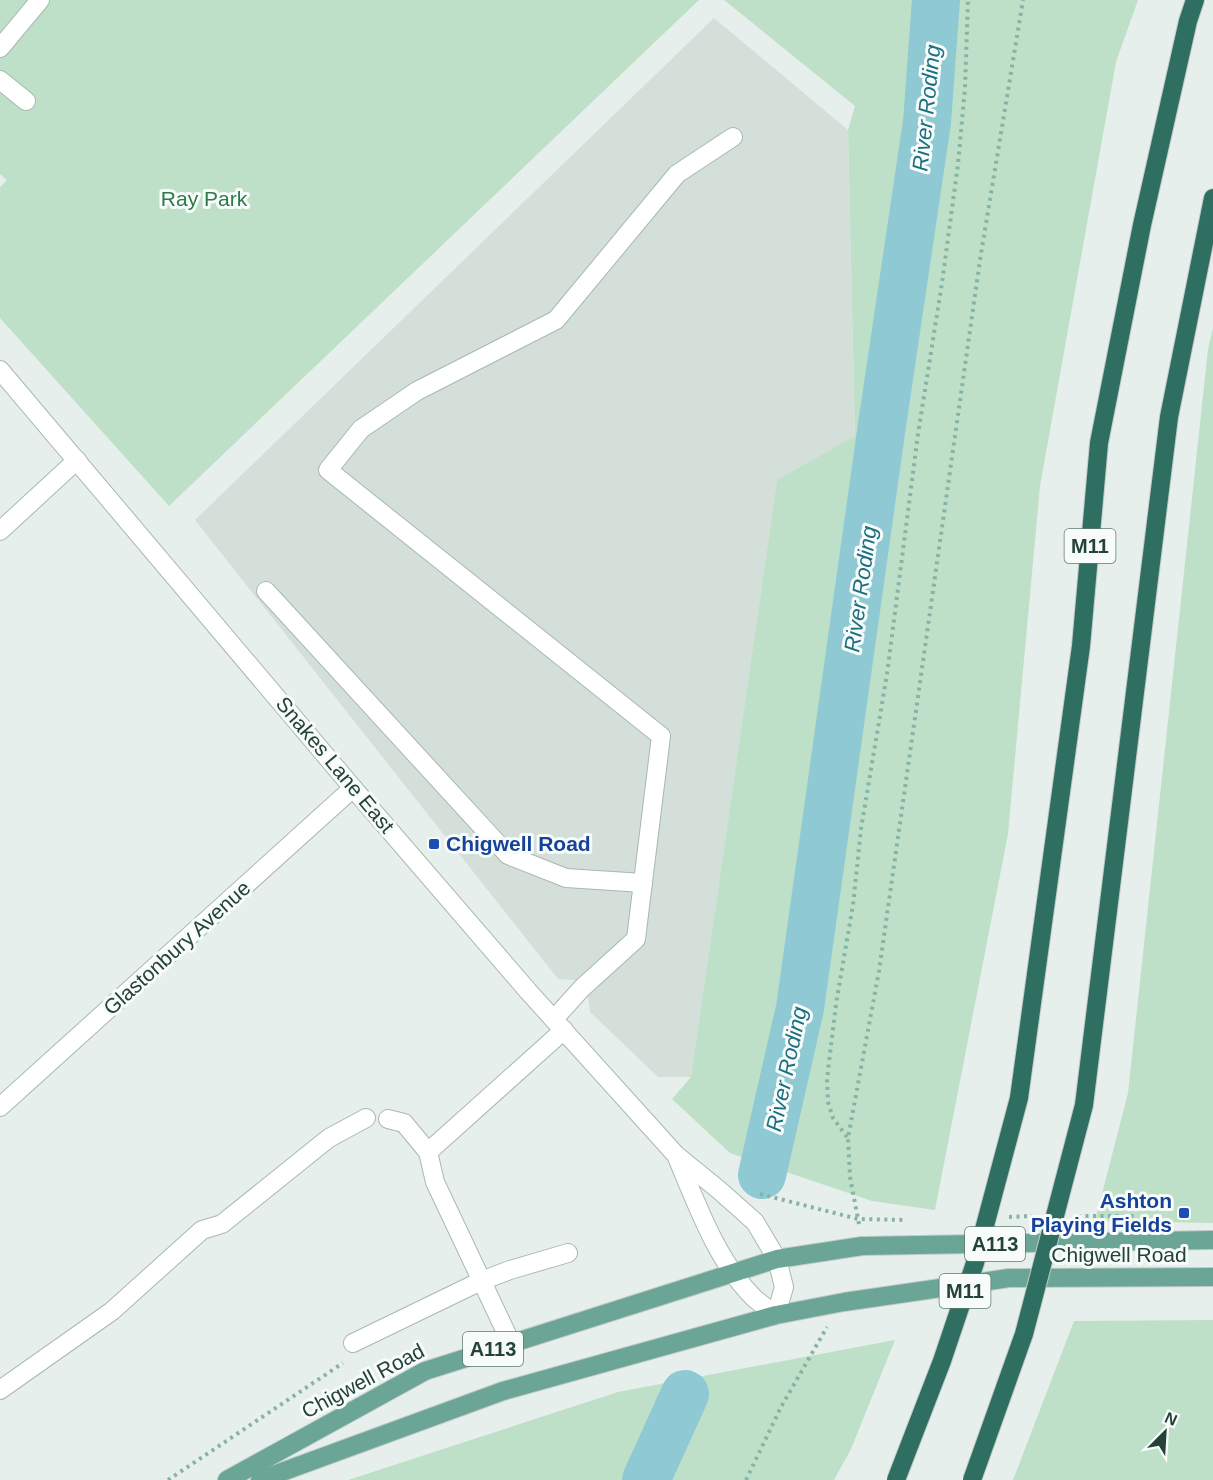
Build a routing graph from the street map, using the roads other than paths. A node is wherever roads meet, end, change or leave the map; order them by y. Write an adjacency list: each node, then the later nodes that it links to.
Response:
1 (40, 0): 3 (street)
2 (1196, 0): 32 (highway, M11, bridge)
3 (0, 48)
4 (0, 80): 5 (street)
5 (26, 102)
6 (733, 136): 13 (street)
7 (1213, 198): 33 (highway, bridge)
8 (0, 370): 9 (street, Snakes Lane East)
9 (76, 460): 10 (street); 12 (street, Snakes Lane East)
10 (0, 531)
11 (266, 591): 13 (street)
12 (353, 788): 14 (street, Snakes Lane East); 15 (street, Glastonbury Avenue)
13 (643, 883): 14 (street)
14 (559, 1025): 18 (street); 19 (street, Snakes Lane East)
15 (0, 1107)
16 (366, 1118): 29 (street)
17 (388, 1119): 18 (street)
18 (428, 1152): 25 (street)
19 (676, 1155): 22 (street, Snakes Lane East); 23 (street, Snakes Lane East)
20 (1213, 1240): 22 (main road, Chigwell Road / A113)
21 (568, 1254): 25 (street)
22 (777, 1259): 23 (main road, Chigwell Road / A113); 26 (street)
23 (733, 1273): 26 (street); 28 (main road, Chigwell Road / A113)
24 (1213, 1277): 26 (main road, Chigwell Road / A113)
25 (481, 1281): 27 (street); 28 (street)
26 (776, 1315): 31 (main road, Chigwell Road / A113)
27 (353, 1343)
28 (511, 1343): 30 (main road, Chigwell Road / A113)
29 (0, 1390)
30 (227, 1480)
31 (260, 1480)
32 (896, 1480)
33 (972, 1480)

